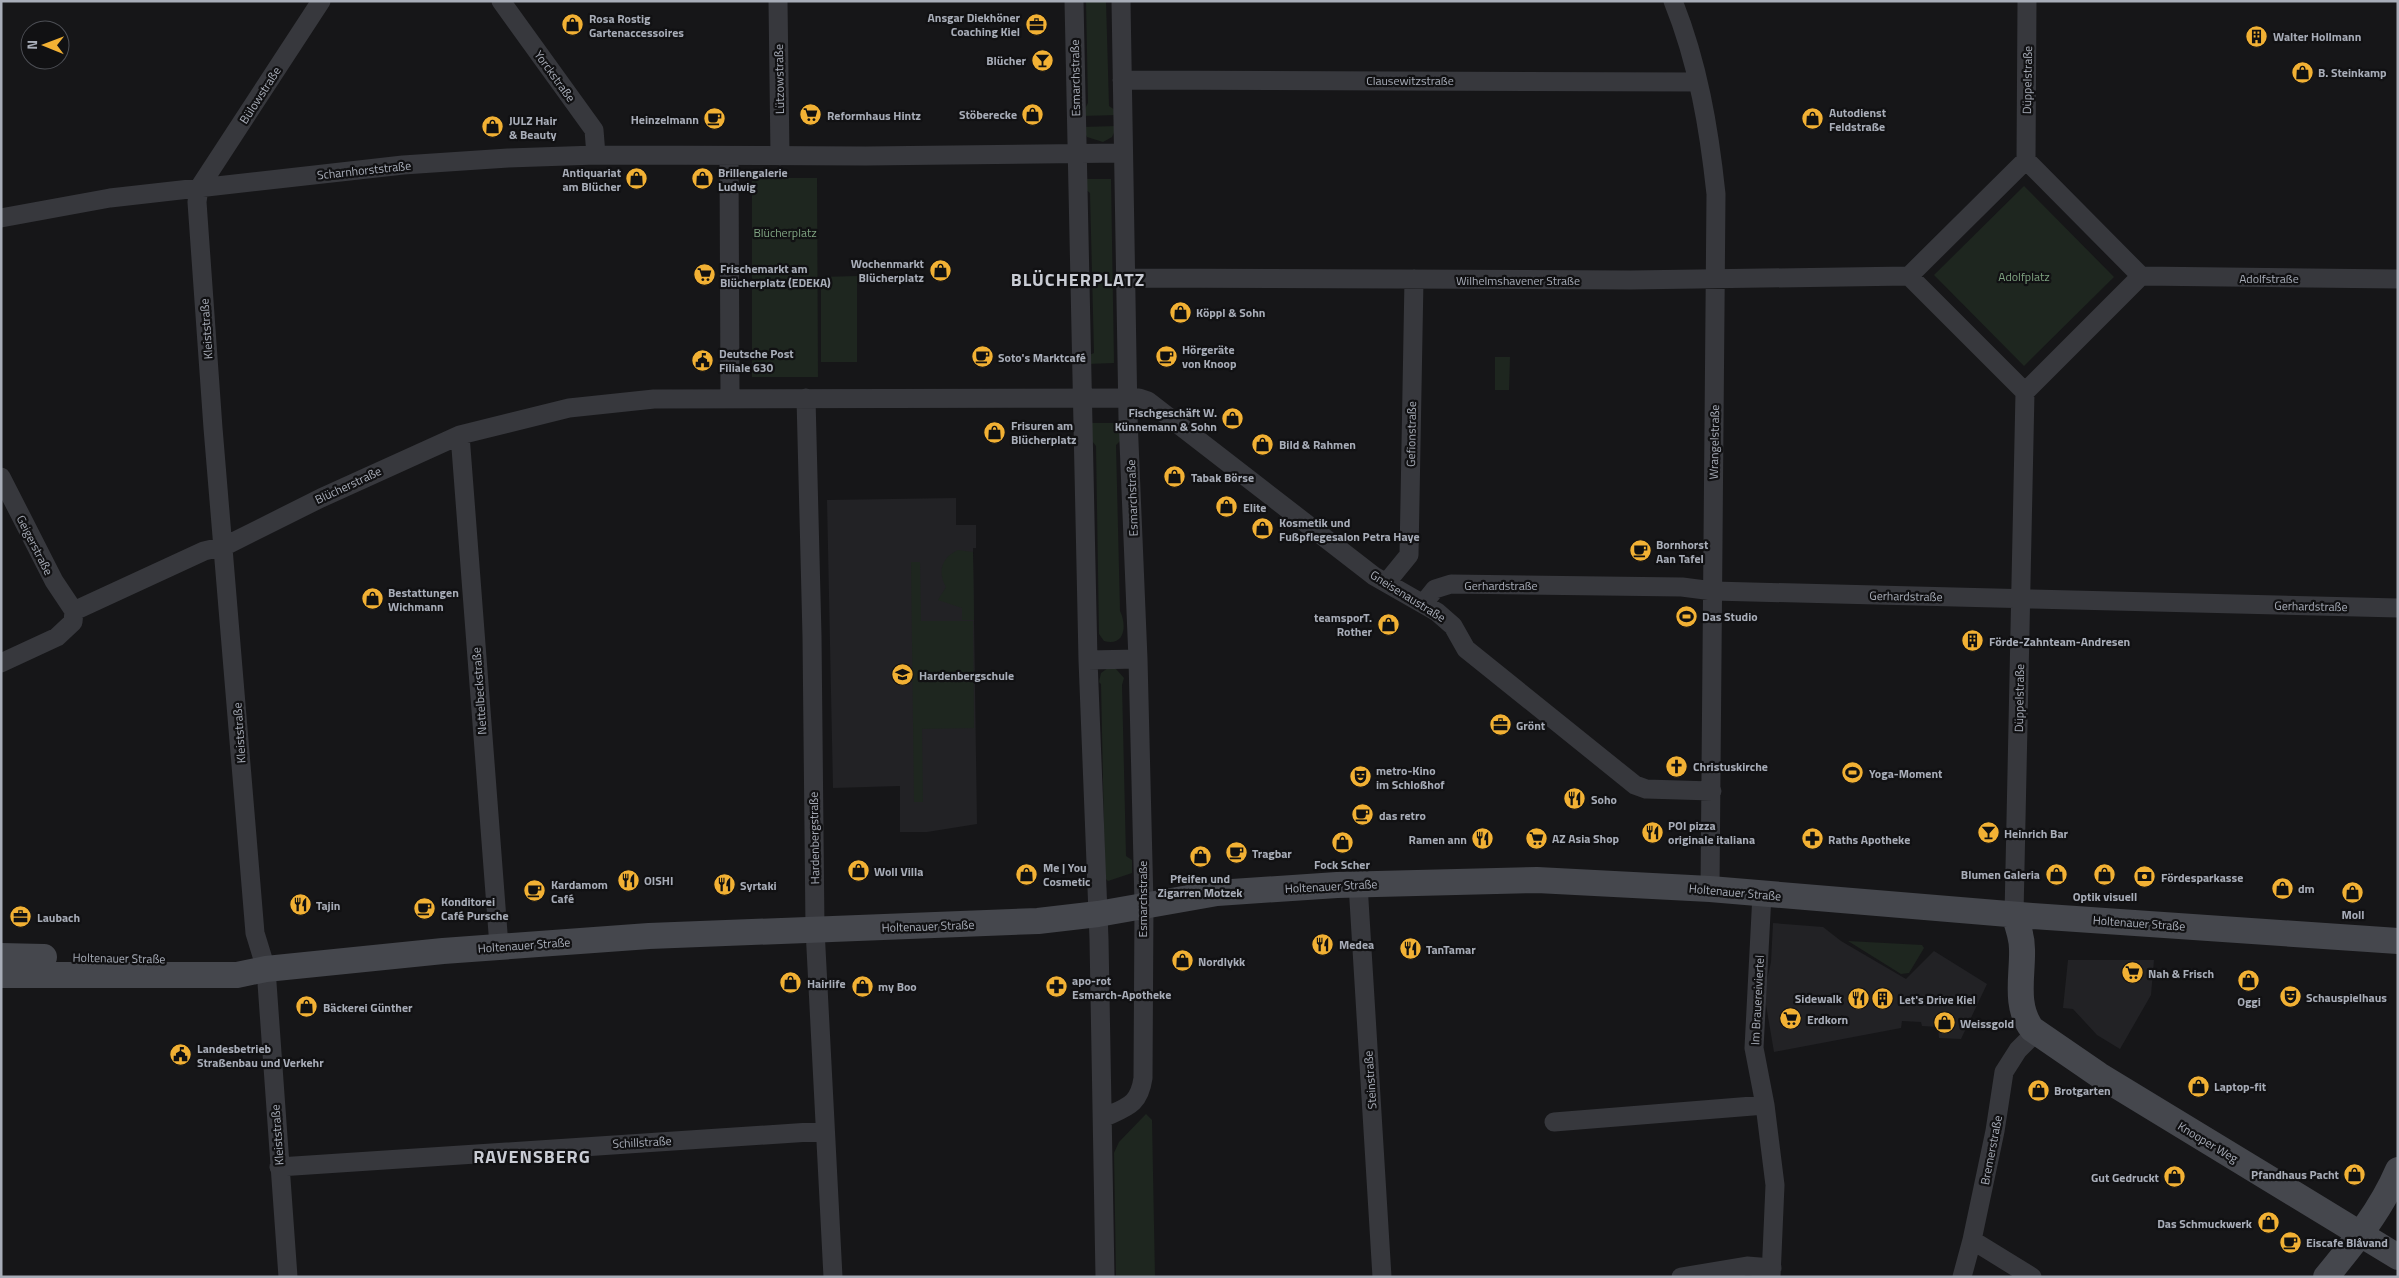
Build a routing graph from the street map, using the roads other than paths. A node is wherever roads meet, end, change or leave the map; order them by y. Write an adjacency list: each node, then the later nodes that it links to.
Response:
1 (320, 1): 16 (street, Bülowstraße)
2 (502, 1): 12 (street, Yorckstraße)
3 (778, 1): 14 (street, Lützowstraße)
4 (1074, 1): 11 (street, Esmarchstraße)
5 (1121, 1): 8 (street, Esmarchstraße)
6 (1673, 1): 9 (street, Wrangelstraße)
7 (2027, 1): 15 (street, Düppelstraße)
8 (1122, 80): 9 (street, Clausewitzstraße); 10 (street, Esmarchstraße)
9 (1698, 82): 21 (street, Wrangelstraße)
10 (1124, 153): 11 (street); 20 (street, Esmarchstraße)
11 (1077, 154): 14 (street); 28 (street, Esmarchstraße)
12 (596, 155): 13 (street, Scharnhorststraße); 16 (street, Scharnhorststraße)
13 (729, 156): 14 (street); 27 (street)
14 (780, 156)
15 (2026, 160): 18 (street); 19 (street)
16 (199, 188): 17 (street, Scharnhorststraße); 31 (street, Kleiststraße)
17 (1, 218)
18 (1909, 276): 21 (street, Wilhelmshavener Straße); 24 (street)
19 (2141, 276): 23 (street, Adolfstraße); 24 (street)
20 (1126, 278): 22 (street, Wilhelmshavener Straße); 25 (street, Esmarchstraße)
21 (1716, 278): 22 (street, Wilhelmshavener Straße); 33 (street, Wrangelstraße)
22 (1414, 279): 32 (street, Gefionstraße)
23 (2398, 279)
24 (2025, 392): 34 (street, Düppelstraße)
25 (1128, 397): 28 (street); 32 (street, Gneisenaustraße); 38 (street, Esmarchstraße)
26 (806, 398): 27 (street); 28 (street); 48 (street, Hardenbergstraße)
27 (730, 399): 29 (street, Blücherstraße)
28 (1084, 399): 39 (street, Esmarchstraße)
29 (460, 435): 31 (street, Blücherstraße); 50 (street, Nettelbeckstraße)
30 (1, 477): 37 (street, Geigerstraße)
31 (225, 546): 37 (street, Blücherstraße); 52 (street, Kleiststraße)
32 (1387, 582): 35 (street, Gneisenaustraße)
33 (1713, 591): 34 (street, Gerhardstraße); 35 (street, Gerhardstraße); 41 (street, Wrangelstraße)
34 (2021, 600): 36 (street, Gerhardstraße); 47 (street, Düppelstraße)
35 (1423, 604): 41 (street, Gneisenaustraße)
36 (2398, 608)
37 (74, 611): 40 (street)
38 (1138, 658): 39 (street); 45 (street, Esmarchstraße)
39 (1088, 660): 46 (street, Esmarchstraße)
40 (1, 663)
41 (1712, 791): 43 (street, Wrangelstraße)
42 (1358, 884): 43 (main road, Holtenauer Straße); 45 (main road, Holtenauer Straße); 68 (street, Steinstraße)
43 (1710, 888): 44 (main road, Holtenauer Straße)
44 (1762, 894): 47 (main road, Holtenauer Straße); 55 (street, Im Brauereiviertel)
45 (1144, 904): 46 (main road, Holtenauer Straße); 56 (street, Esmarchstraße)
46 (1098, 914): 48 (main road, Holtenauer Straße); 56 (street, Esmarchstraße)
47 (2023, 915): 49 (main road, Holtenauer Straße); 54 (main road, Düppelstraße)
48 (815, 929): 50 (main road, Holtenauer Straße); 58 (street, Hardenbergstraße)
49 (2398, 941)
50 (499, 946): 52 (main road, Holtenauer Straße)
51 (1, 956): 52 (main road, Holtenauer Straße)
52 (266, 969): 53 (main road, Holtenauer Straße); 59 (street, Kleiststraße)
53 (1, 975)
54 (2028, 1018): 61 (main road, Knooper Weg); 62 (street, Bremerstraße)
55 (1765, 1105): 57 (street); 64 (street, Im Brauereiviertel)
56 (1102, 1118): 67 (street, Esmarchstraße)
57 (1554, 1122)
58 (825, 1131): 59 (street, Schillstraße); 66 (street, Hardenbergstraße)
59 (279, 1167): 65 (street, Kleiststraße)
60 (2398, 1170): 61 (main road)
61 (2362, 1234): 63 (main road, Knooper Weg); 72 (main road)
62 (1972, 1240): 70 (street, Bremerstraße); 71 (street)
63 (2398, 1257)
64 (1772, 1272): 69 (street, Im Brauereiviertel)
65 (288, 1277)
66 (833, 1277)
67 (1105, 1277)
68 (1382, 1277)
69 (1681, 1277)
70 (1962, 1277)
71 (2032, 1277)
72 (2326, 1277)

